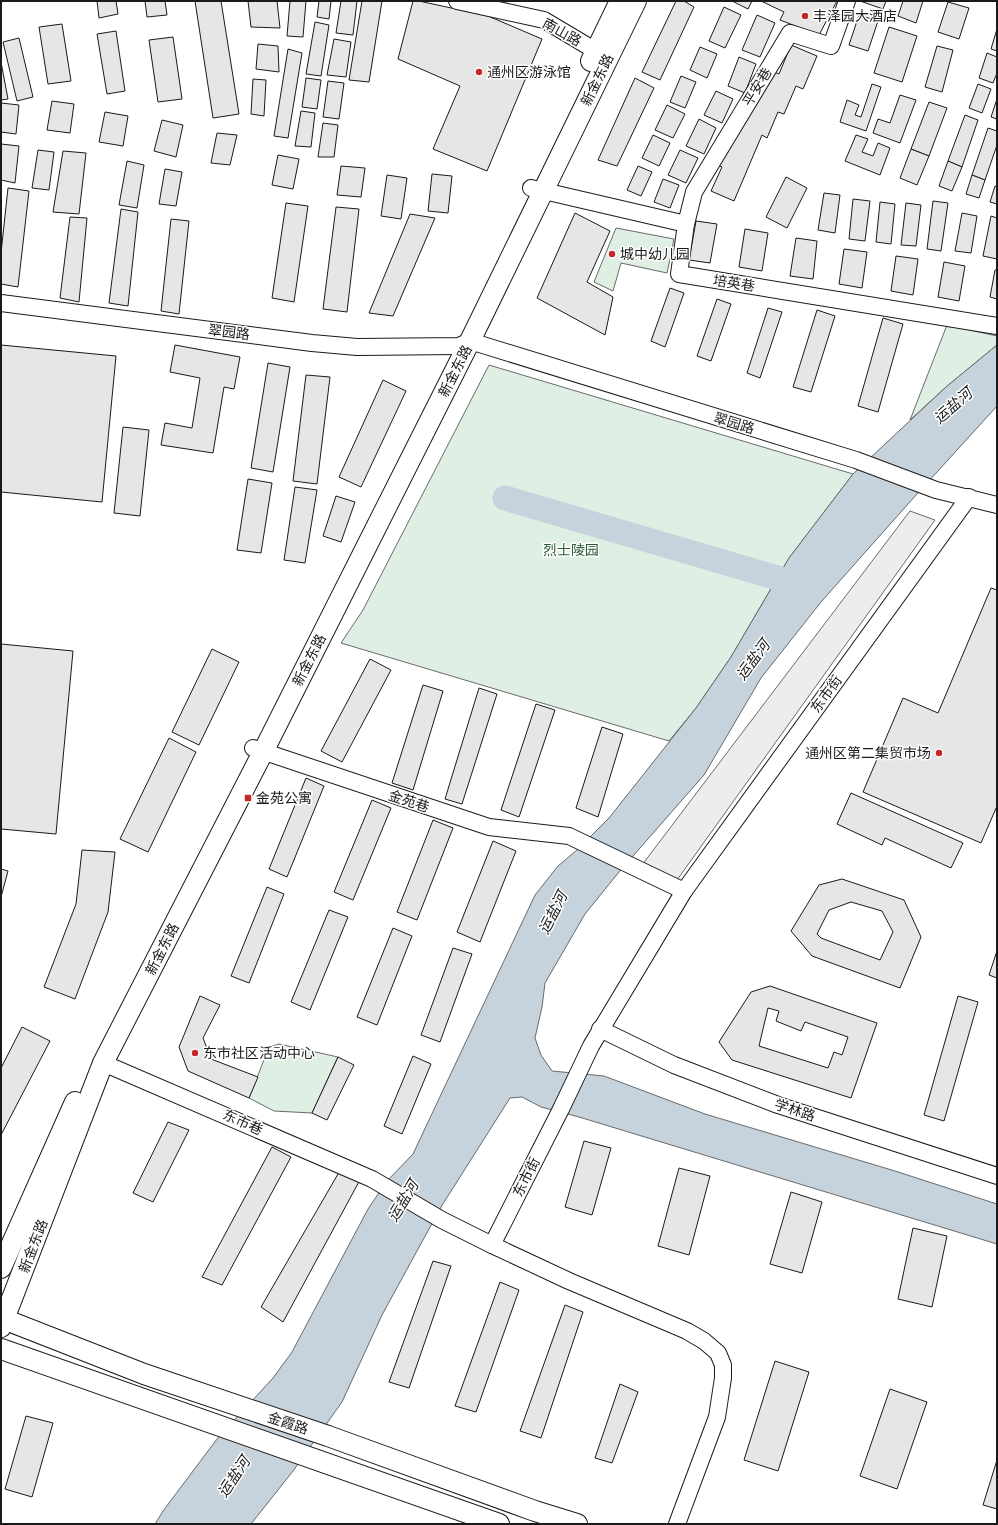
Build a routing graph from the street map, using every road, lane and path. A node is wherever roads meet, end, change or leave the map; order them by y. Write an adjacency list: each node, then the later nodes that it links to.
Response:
1 (457, 1): 5 (street, 南山路)
2 (620, 1): 5 (main road, 新金东路)
3 (636, 1): 6 (main road, 新金东路)
4 (847, 1): 7 (street, 平安巷)
5 (596, 51): 6 (main road, 新金东路)
6 (537, 189): 7 (street); 10 (main road, 新金东路)
7 (686, 224): 9 (street, 培英巷)
8 (1, 303): 10 (street, 翠园路)
9 (997, 326)
10 (464, 344): 11 (street, 翠园路); 13 (main road, 新金东路)
11 (969, 497): 12 (street, 翠园路); 14 (street, 东市街)
12 (997, 505)
13 (258, 750): 14 (street, 金苑巷); 16 (main road, 新金东路); 19 (main road, 新金东路)
14 (684, 891): 15 (street, 东市街)
15 (600, 1029): 17 (street, 学林路); 18 (street, 东市街)
16 (104, 1063): 18 (street, 东市巷); 20 (main road, 新金东路)
17 (997, 1176)
18 (492, 1245): 24 (street, 东市巷)
19 (1, 1268)
20 (2, 1322): 23 (main road, 金霞路)
21 (1, 1349): 22 (main road, 金霞路)
22 (499, 1524)
23 (577, 1524)
24 (677, 1524)

